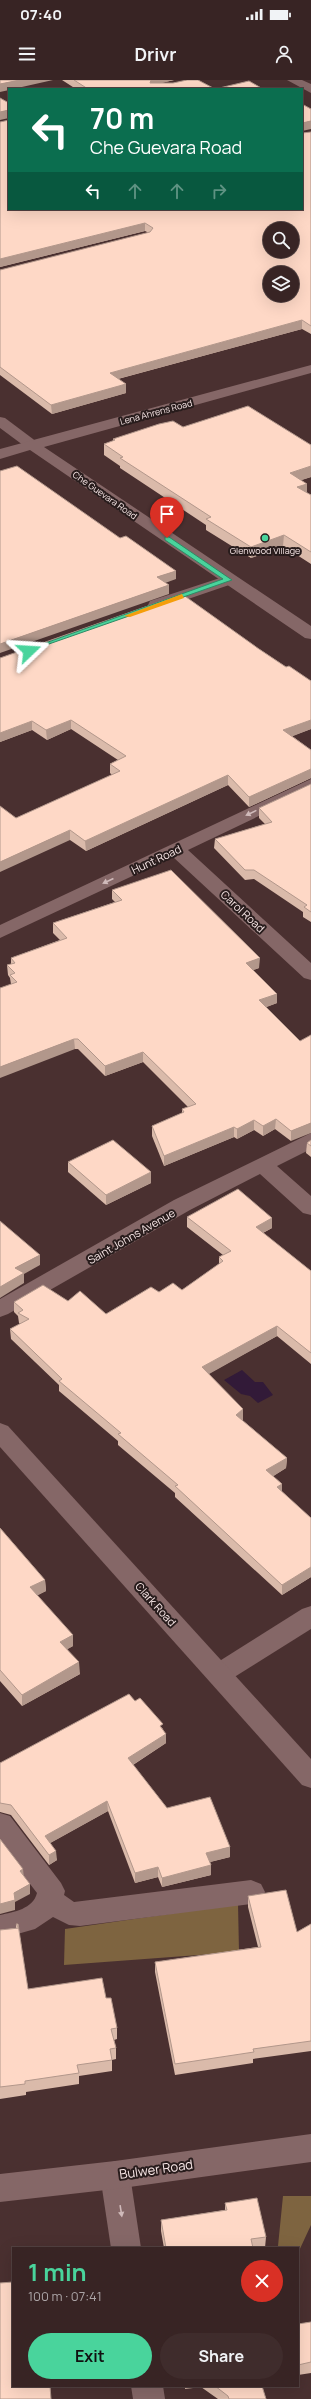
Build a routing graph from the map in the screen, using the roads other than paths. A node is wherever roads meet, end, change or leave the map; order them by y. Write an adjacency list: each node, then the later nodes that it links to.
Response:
1 (293, 80): 2 (street)
2 (311, 89)
3 (311, 369): 5 (street, Lena Ahrens Road)
4 (0, 421): 5 (street, Che Guevara Road)
5 (32, 445): 6 (street, Lena Ahrens Road); 7 (street, Che Guevara Road)
6 (0, 454)
7 (228, 580): 8 (street); 9 (street, Che Guevara Road)
8 (140, 611)
9 (311, 634)
10 (311, 784): 11 (street, Hunt Road, one-way to 11)
11 (176, 849): 12 (street, Hunt Road, one-way to 12); 13 (street, Carol Road)
12 (0, 932)
13 (311, 974)
14 (311, 1140): 15 (street, Saint Johns Avenue)
15 (263, 1165): 16 (street); 17 (street, Saint Johns Avenue)
16 (311, 1208)
17 (0, 1309)
18 (0, 1432): 20 (street, Clark Road)
19 (311, 1616): 20 (street)
20 (219, 1674): 21 (street, Clark Road)
21 (311, 1777)
22 (0, 1824): 24 (street)
23 (251, 1892): 24 (street)
24 (50, 1901): 25 (street)
25 (0, 1927)
26 (311, 2148): 27 (street, Bulwer Road)
27 (115, 2175): 28 (street, Bulwer Road); 29 (street, one-way to 29)
28 (0, 2188)
29 (126, 2247)
30 (147, 2387): 31 (street)
31 (149, 2399)

